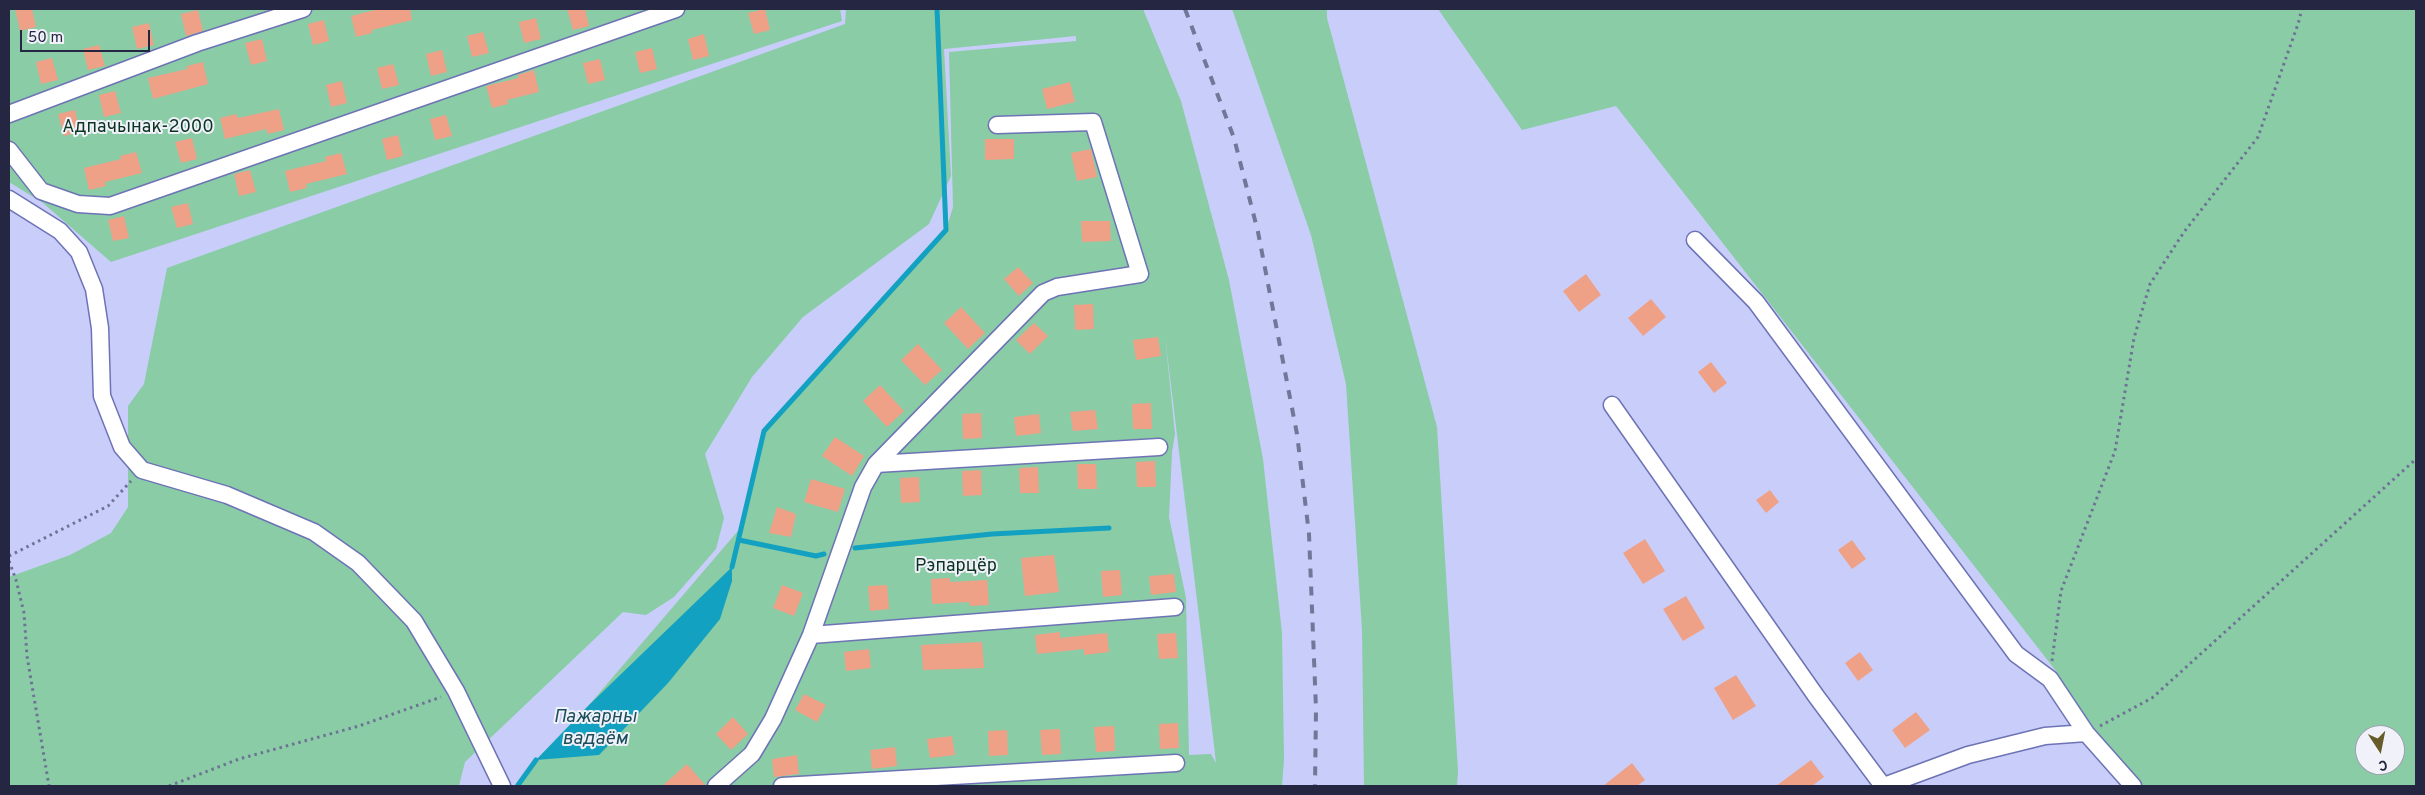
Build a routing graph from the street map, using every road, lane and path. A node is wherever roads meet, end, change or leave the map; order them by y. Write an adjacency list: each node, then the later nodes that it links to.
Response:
1 (303, 9): 4 (street)
2 (676, 9): 6 (street)
3 (2302, 9): 18 (path)
4 (9, 114)
5 (997, 125): 12 (street)
6 (9, 150)
7 (9, 199): 13 (street)
8 (1694, 240): 18 (street)
9 (1612, 405): 27 (street)
10 (1159, 447): 12 (street)
11 (2416, 459): 20 (path)
12 (876, 464): 17 (street)
13 (142, 470): 14 (path); 19 (street)
14 (9, 556)
15 (9, 561): 22 (path)
16 (1175, 607): 17 (street)
17 (811, 635): 25 (street)
18 (2050, 679): 20 (street)
19 (456, 692): 23 (path); 24 (street)
20 (2086, 733): 27 (street); 28 (street)
21 (1176, 764): 26 (street)
22 (49, 786)
23 (169, 786)
24 (502, 786)
25 (716, 786)
26 (782, 786)
27 (1883, 786)
28 (2133, 786)

